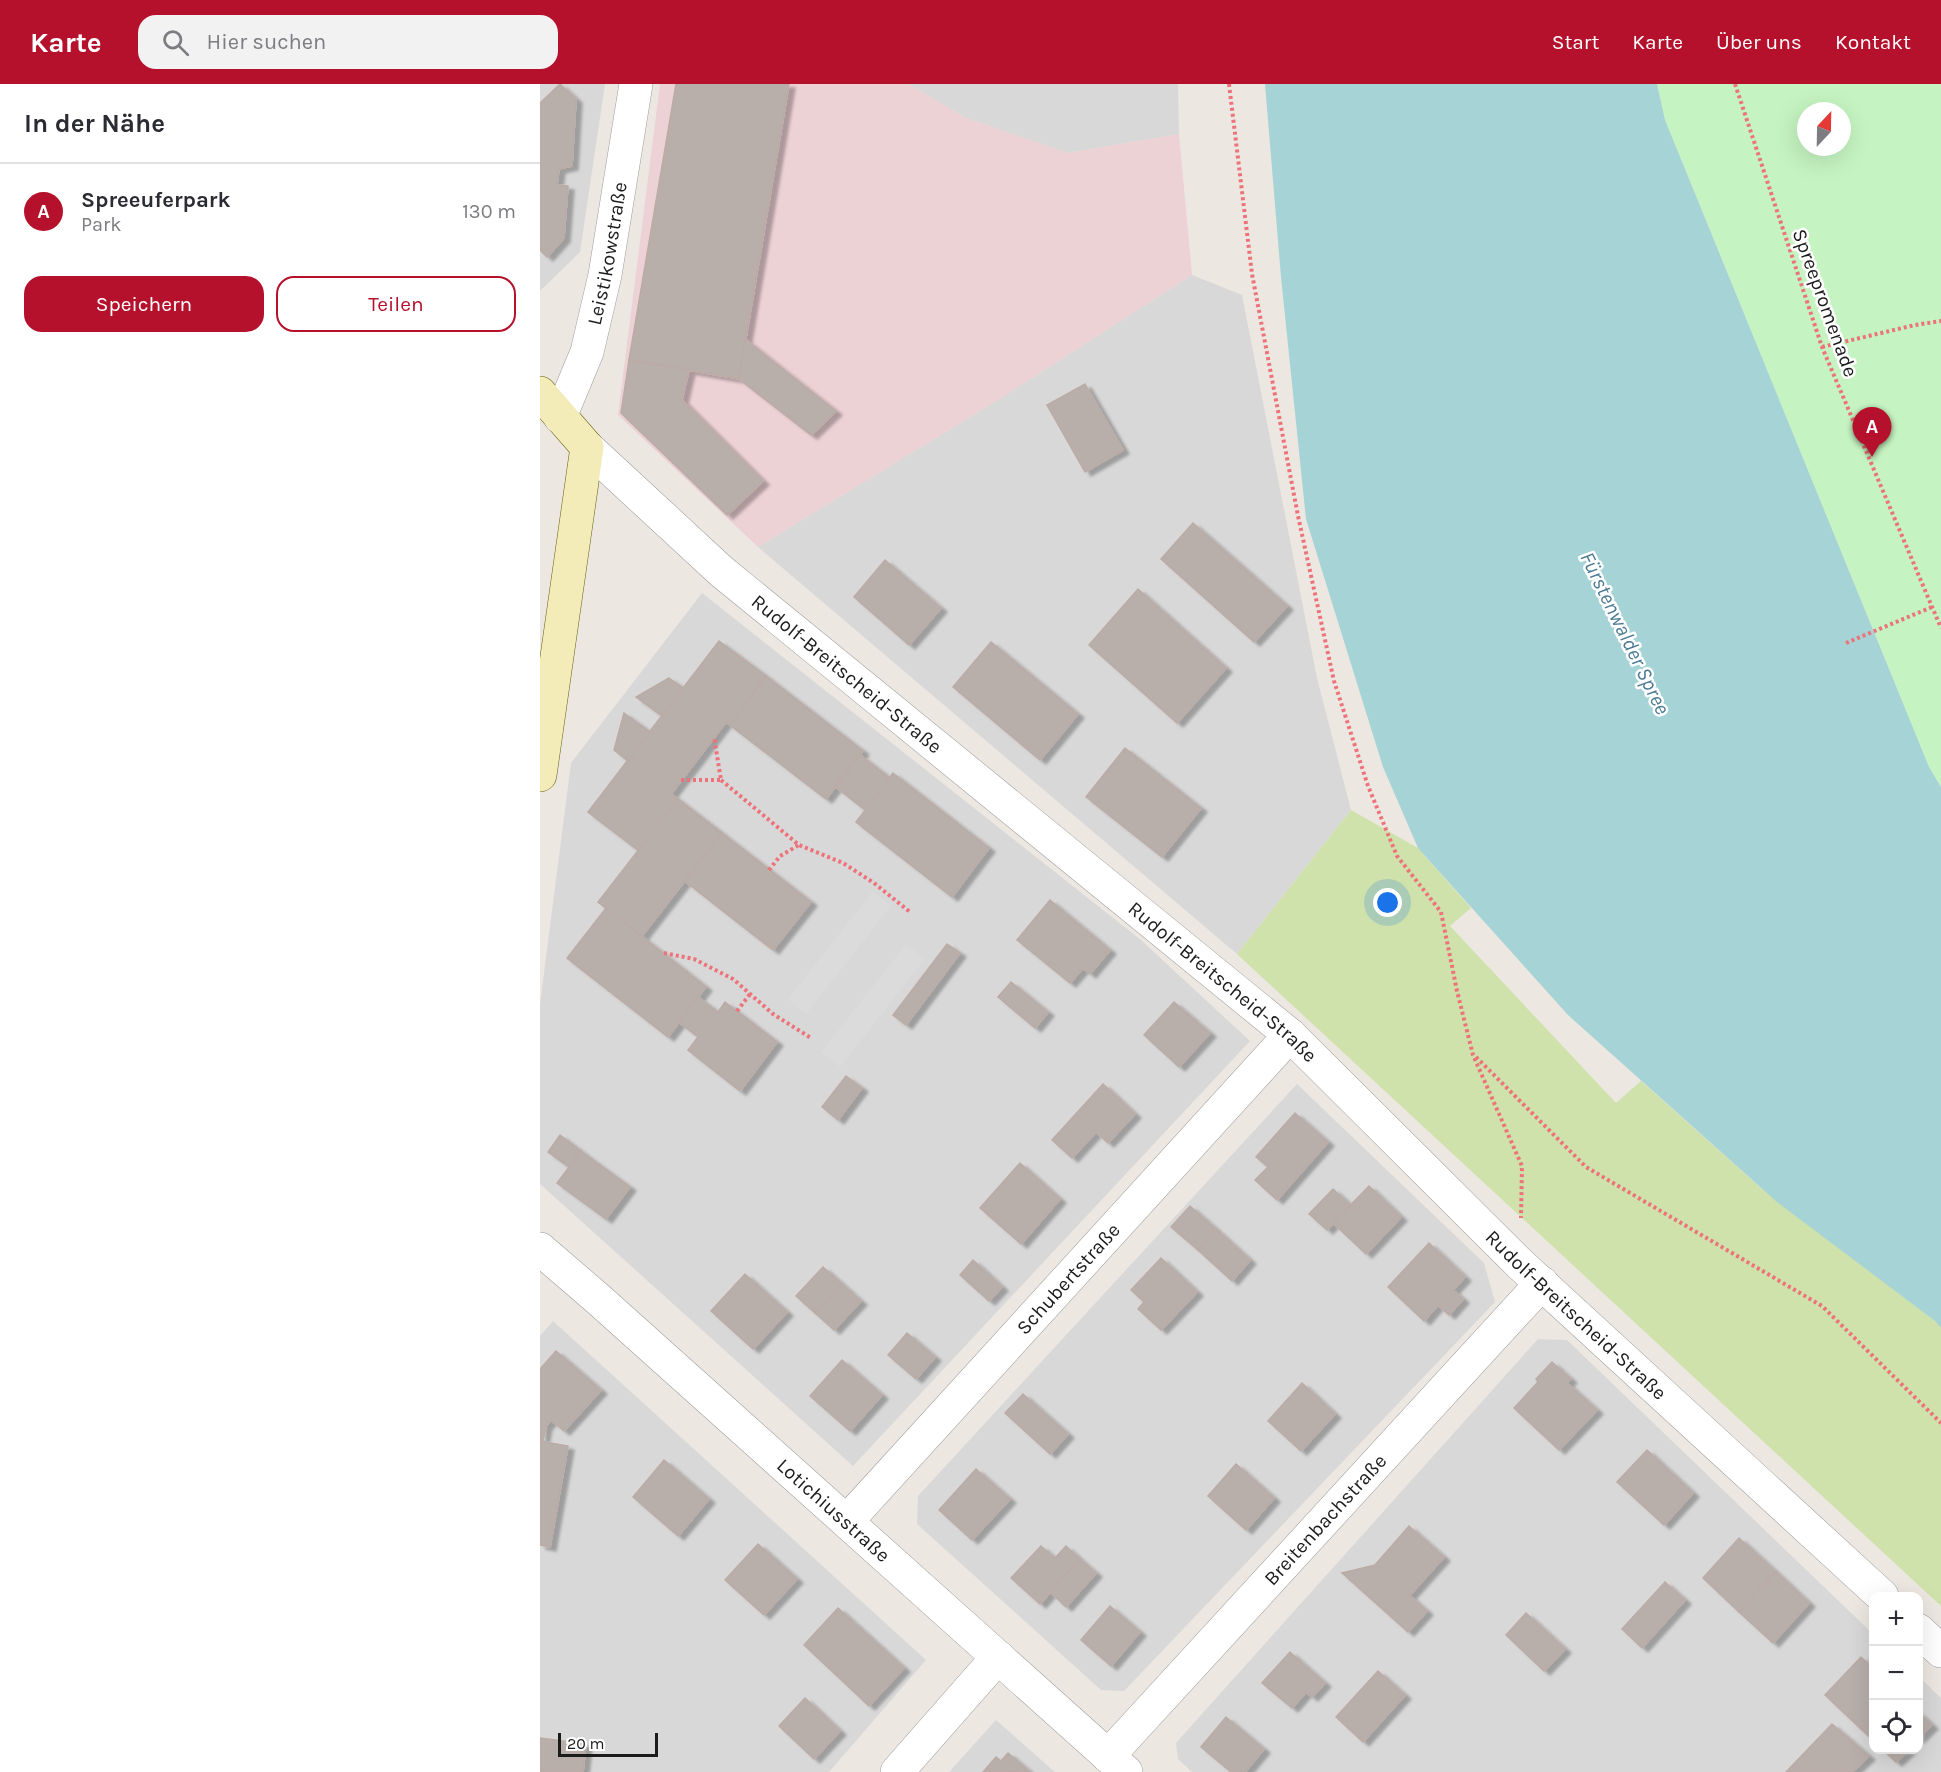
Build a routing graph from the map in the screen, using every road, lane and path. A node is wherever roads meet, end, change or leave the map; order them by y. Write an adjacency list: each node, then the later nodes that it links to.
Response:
1 (636, 84): 6 (street, Leistikowstraße)
2 (1229, 84): 23 (path)
3 (1735, 84): 5 (path, Spreepromenade)
4 (1941, 321): 5 (path)
5 (1822, 347): 8 (path, Spreepromenade)
6 (550, 405): 7 (main road, Rudolf-Breitscheid-Straße)
7 (587, 447): 12 (main road); 21 (street, Rudolf-Breitscheid-Straße)
8 (1932, 607): 9 (path, Spreepromenade); 10 (path)
9 (1941, 628)
10 (1846, 642)
11 (714, 736): 14 (path)
12 (540, 775)
13 (681, 780): 14 (path)
14 (721, 780): 15 (path)
15 (799, 845): 16 (path); 17 (path)
16 (769, 870)
17 (910, 912)
18 (664, 954): 19 (path)
19 (750, 994): 20 (path); 22 (path)
20 (737, 1011)
21 (1290, 1035): 25 (street, Rudolf-Breitscheid-Straße); 27 (street, Schubertstraße)
22 (811, 1038)
23 (1473, 1055): 25 (path); 26 (path)
24 (540, 1249): 27 (street, Lotichiusstraße)
25 (1531, 1274): 28 (street, Rudolf-Breitscheid-Straße); 32 (street, Breitenbachstraße)
26 (1941, 1424)
27 (847, 1521): 31 (street, Lotichiusstraße)
28 (1878, 1592)
29 (1923, 1635): 30 (street)
30 (1941, 1651)
31 (998, 1657): 32 (street, Lotichiusstraße); 33 (street)
32 (1117, 1764)
33 (897, 1772)

